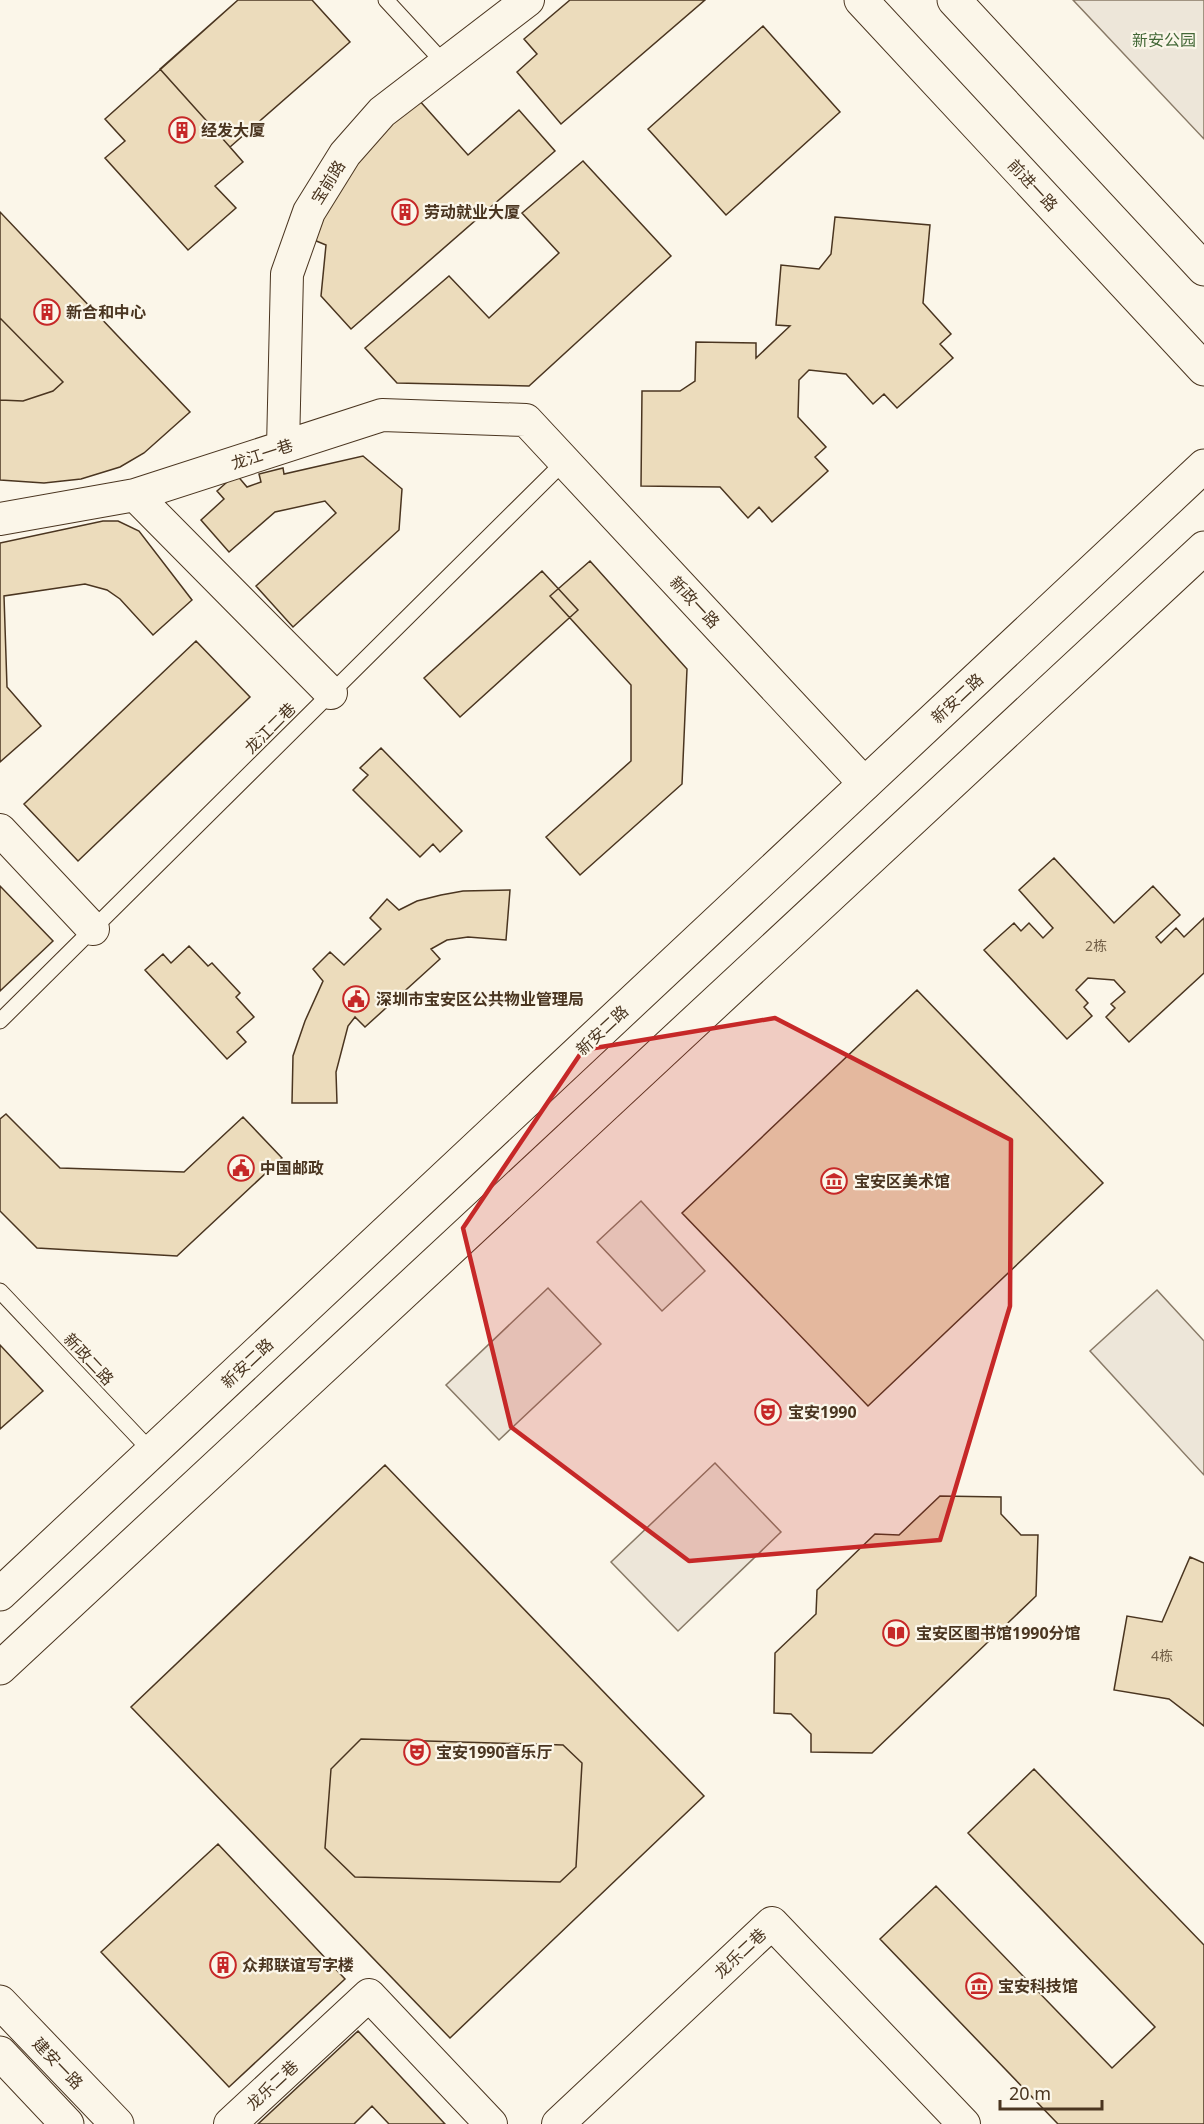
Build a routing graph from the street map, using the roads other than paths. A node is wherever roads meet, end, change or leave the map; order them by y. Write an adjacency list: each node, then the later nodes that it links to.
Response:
1 (386, 0): 5 (lane)
2 (528, 0): 5 (street, 宝前路)
3 (861, 0): 7 (main road, 前进一路)
4 (954, 0): 6 (main road)
5 (445, 64): 9 (street, 宝前路)
6 (1204, 269)
7 (1204, 369)
8 (526, 420): 9 (street, 龙江一巷); 10 (street, 新政一路)
9 (283, 447): 12 (street, 龙江一巷)
10 (565, 461): 15 (lane, 龙江二巷); 16 (street, 新政一路)
11 (1204, 466): 16 (main road, 新安二路)
12 (135, 495): 13 (street, 龙江一巷); 15 (street)
13 (0, 519)
14 (1204, 548): 23 (main road)
15 (331, 693): 18 (lane, 龙江二巷)
16 (865, 784): 21 (main road, 新安二路)
17 (0, 830): 18 (street)
18 (93, 929): 19 (lane, 龙江二巷)
19 (0, 1021)
20 (0, 1291): 21 (lane, 新政二路)
21 (152, 1452): 22 (main road, 新安二路)
22 (0, 1594)
23 (0, 1668)
24 (0, 2002): 27 (main road, 建安一路)
25 (0, 2053): 26 (main road)
26 (67, 2124)
27 (117, 2124)
28 (230, 2124): 29 (street, 龙乐二巷)
29 (491, 2124)
30 (558, 2124): 31 (street, 龙乐二巷)
31 (964, 2124)

